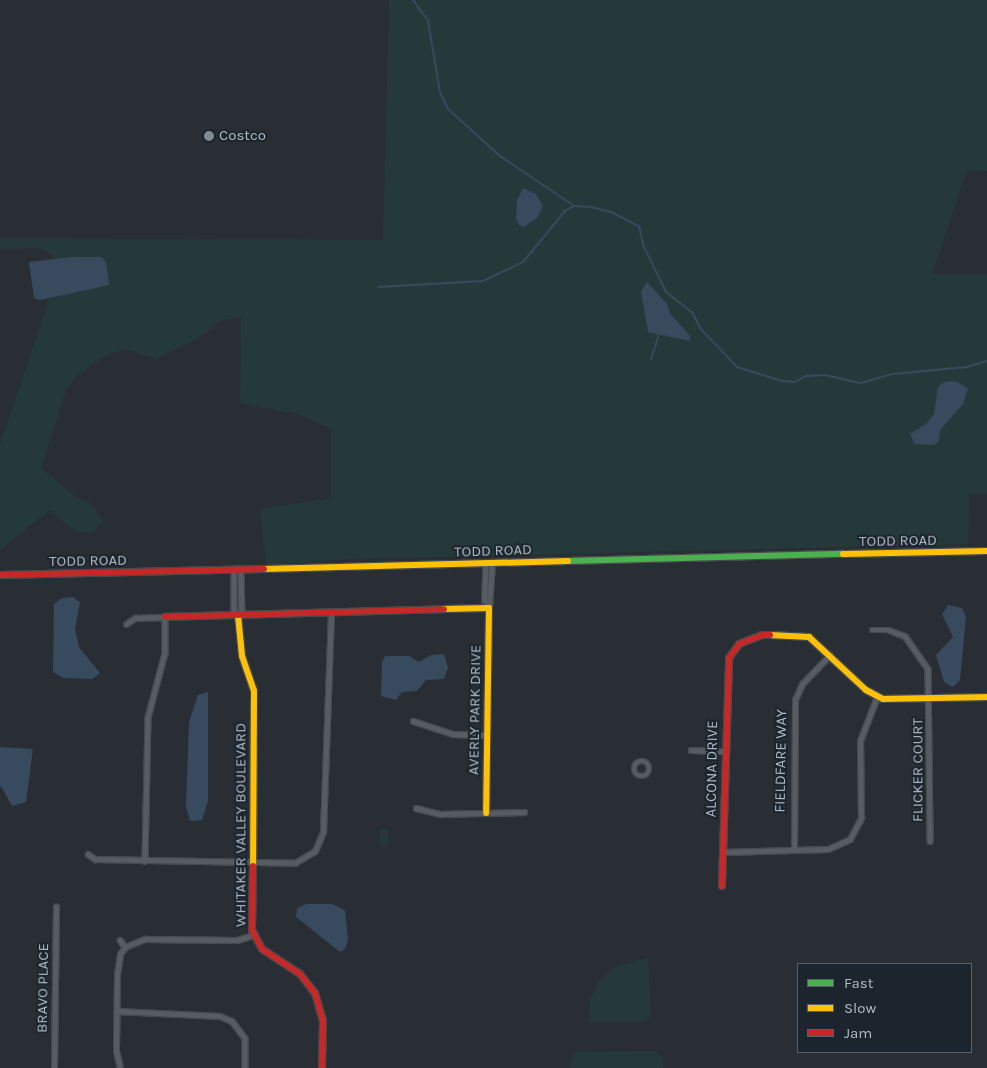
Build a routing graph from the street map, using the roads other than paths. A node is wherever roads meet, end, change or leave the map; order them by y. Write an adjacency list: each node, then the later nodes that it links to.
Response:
1 (987, 551): 2 (street, TODD ROAD)
2 (489, 563): 3 (street, TODD ROAD); 5 (street, AVERLY PARK DRIVE)
3 (238, 570): 4 (street, TODD ROAD); 7 (street, WHITAKER VALLEY BOULEVARD)
4 (0, 575)
5 (489, 608): 6 (street); 16 (street, AVERLY PARK DRIVE)
6 (331, 612): 7 (street); 27 (street)
7 (238, 615): 8 (street); 27 (street, WHITAKER VALLEY BOULEVARD)
8 (165, 617): 9 (street); 26 (street)
9 (126, 624)
10 (872, 630): 14 (street, FLICKER COURT)
11 (830, 655): 12 (street); 18 (street, ALCONA DRIVE); 23 (street, FIELDFARE WAY)
12 (877, 697): 14 (street); 23 (street)
13 (987, 697): 14 (street)
14 (931, 699): 22 (street, FLICKER COURT)
15 (413, 721): 16 (street)
16 (487, 735): 21 (street, AVERLY PARK DRIVE)
17 (691, 750): 18 (street)
18 (725, 751): 24 (street, ALCONA DRIVE)
19 (416, 808): 21 (street)
20 (524, 812): 21 (street)
21 (486, 813)
22 (930, 840)
23 (794, 850): 24 (street)
24 (722, 852): 28 (street, ALCONA DRIVE)
25 (88, 854): 26 (street)
26 (144, 860): 27 (street)
27 (251, 862): 30 (street, WHITAKER VALLEY BOULEVARD)
28 (722, 886)
29 (56, 907): 34 (street, BRAVO PLACE)
30 (253, 935): 32 (street); 37 (street, WHITAKER VALLEY BOULEVARD)
31 (120, 940): 32 (street)
32 (125, 946): 33 (street)
33 (117, 1011): 35 (street); 36 (street)
34 (54, 1068)
35 (120, 1068)
36 (245, 1068)
37 (322, 1068)

